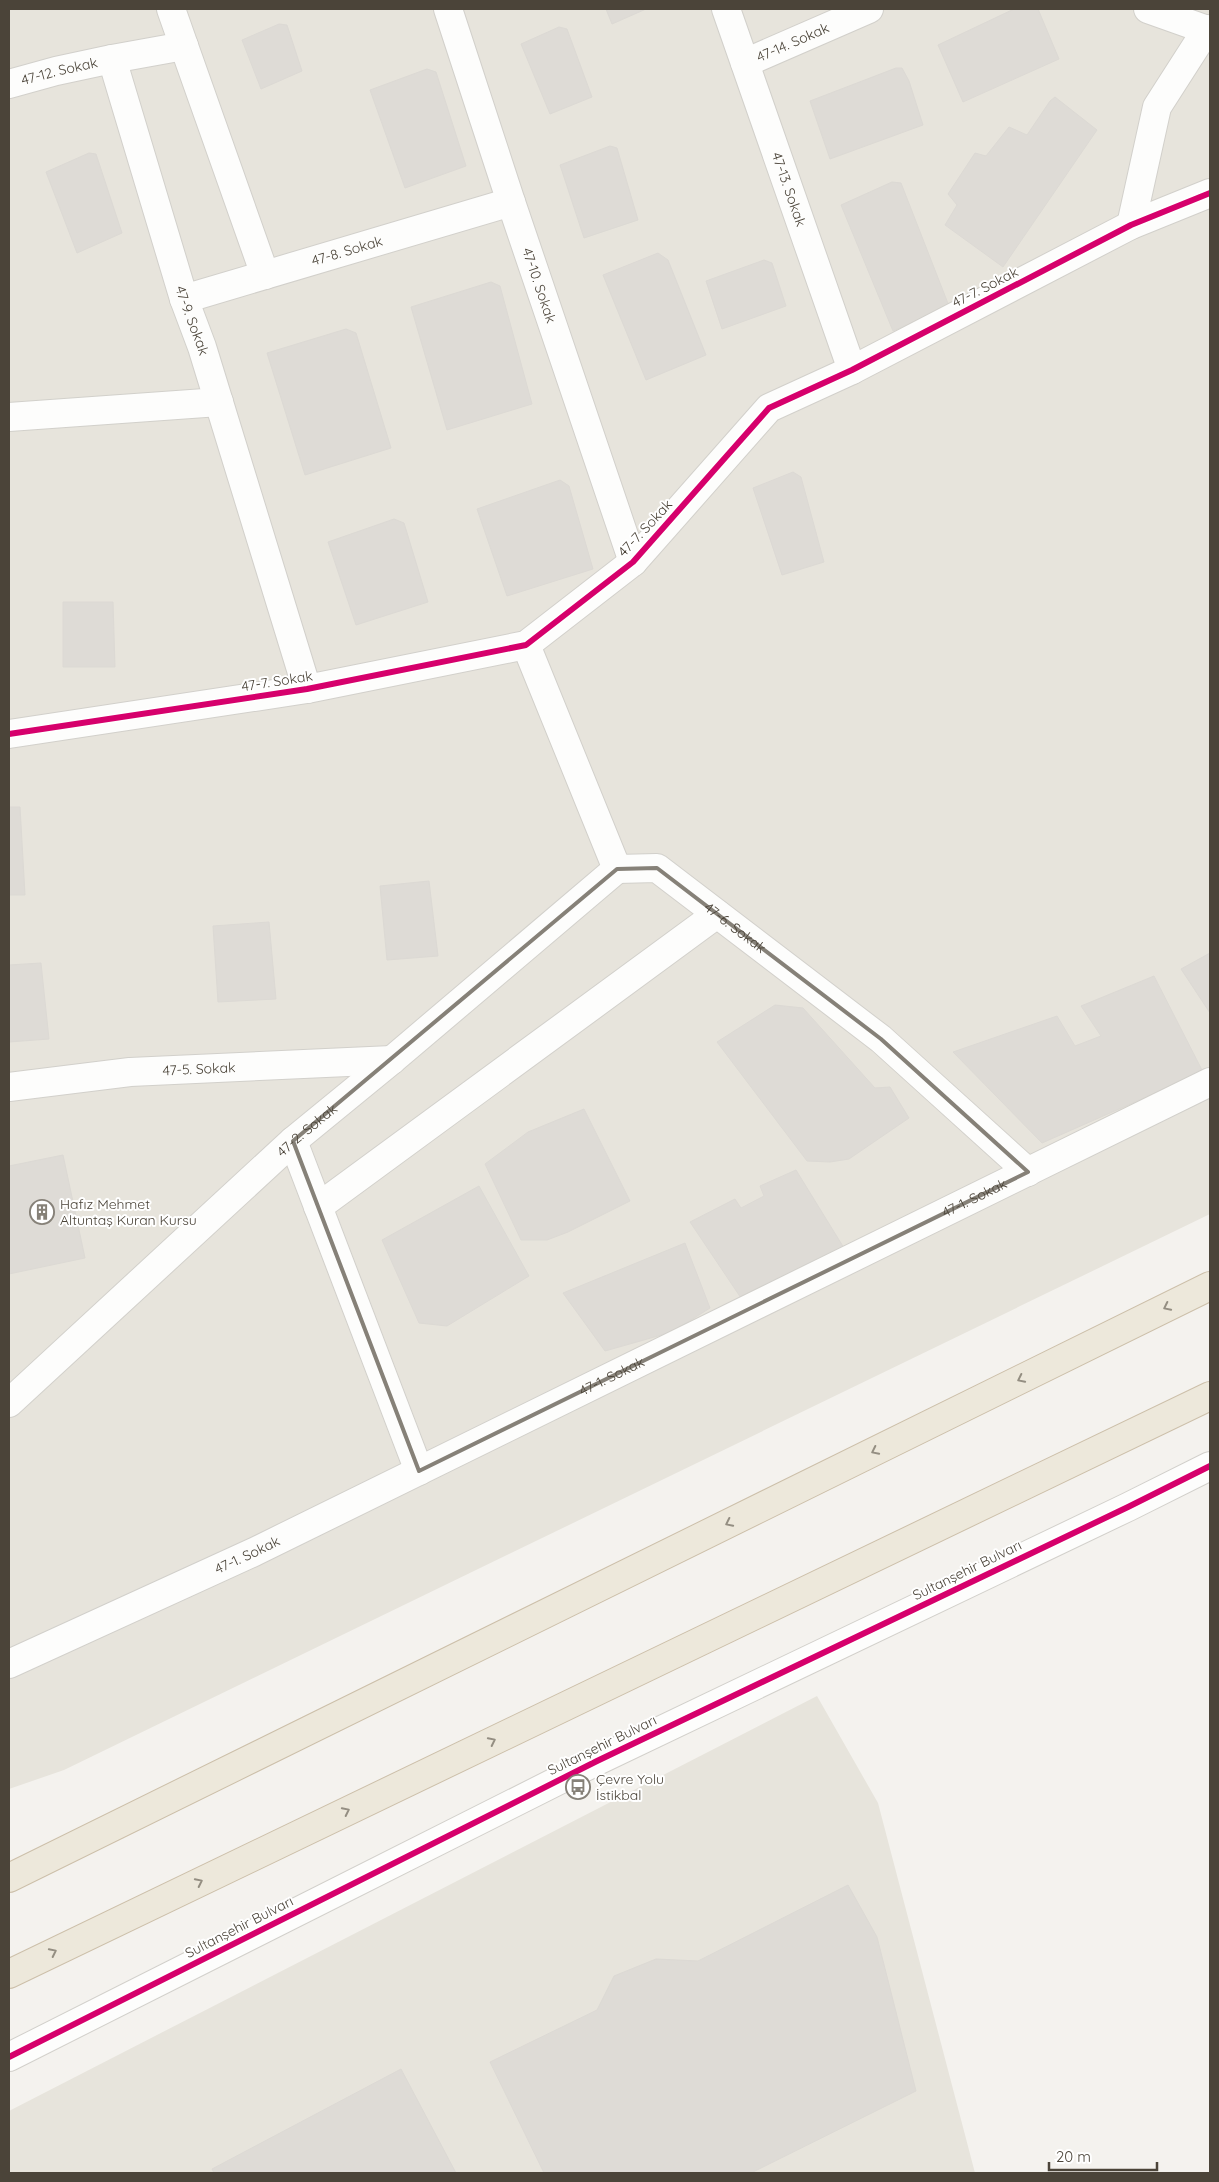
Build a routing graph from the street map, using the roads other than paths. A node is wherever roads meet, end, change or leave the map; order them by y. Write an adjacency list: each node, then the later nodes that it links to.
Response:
1 (171, 9): 7 (street)
2 (448, 9): 12 (street, 47-10. Sokak)
3 (726, 9): 9 (street, 47-13. Sokak)
4 (869, 9): 9 (street, 47-14. Sokak)
5 (1153, 10): 6 (street)
6 (1208, 30): 13 (street)
7 (184, 46): 8 (street); 14 (street)
8 (112, 59): 10 (street, 47-12. Sokak); 15 (street, 47-9. Sokak)
9 (745, 63): 16 (street, 47-13. Sokak)
10 (9, 84)
11 (1210, 193): 13 (street, 47-7. Sokak)
12 (511, 202): 14 (street, 47-8. Sokak); 19 (street, 47-10. Sokak)
13 (1131, 226): 16 (street, 47-7. Sokak)
14 (265, 275): 15 (street, 47-8. Sokak)
15 (184, 299): 17 (street, 47-9. Sokak)
16 (852, 370): 19 (street, 47-7. Sokak)
17 (219, 402): 18 (street); 21 (street, 47-9. Sokak)
18 (9, 417)
19 (633, 562): 20 (street, 47-7. Sokak)
20 (526, 645): 21 (street, 47-7. Sokak); 23 (street)
21 (307, 690): 22 (street, 47-7. Sokak)
22 (9, 734)
23 (617, 869): 24 (street, 47-6. Sokak); 25 (street, 47-2. Sokak)
24 (717, 914): 29 (street, 47-6. Sokak); 30 (street)
25 (392, 1060): 27 (street, 47-5. Sokak); 28 (street, 47-2. Sokak)
26 (1210, 1082): 29 (street, 47-1. Sokak)
27 (9, 1087)
28 (293, 1141): 30 (street); 33 (street, 47-2. Sokak)
29 (1028, 1172): 35 (street, 47-1. Sokak)
30 (318, 1207): 35 (street)
31 (1210, 1286): 37 (highway, one-way to 37)
32 (1210, 1396): 38 (highway, one-way to 32)
33 (9, 1403)
34 (1210, 1466): 39 (street, Sultanşehir Bulvarı)
35 (419, 1471): 36 (street, 47-1. Sokak)
36 (9, 1664)
37 (9, 1878)
38 (9, 1974)
39 (9, 2057)

